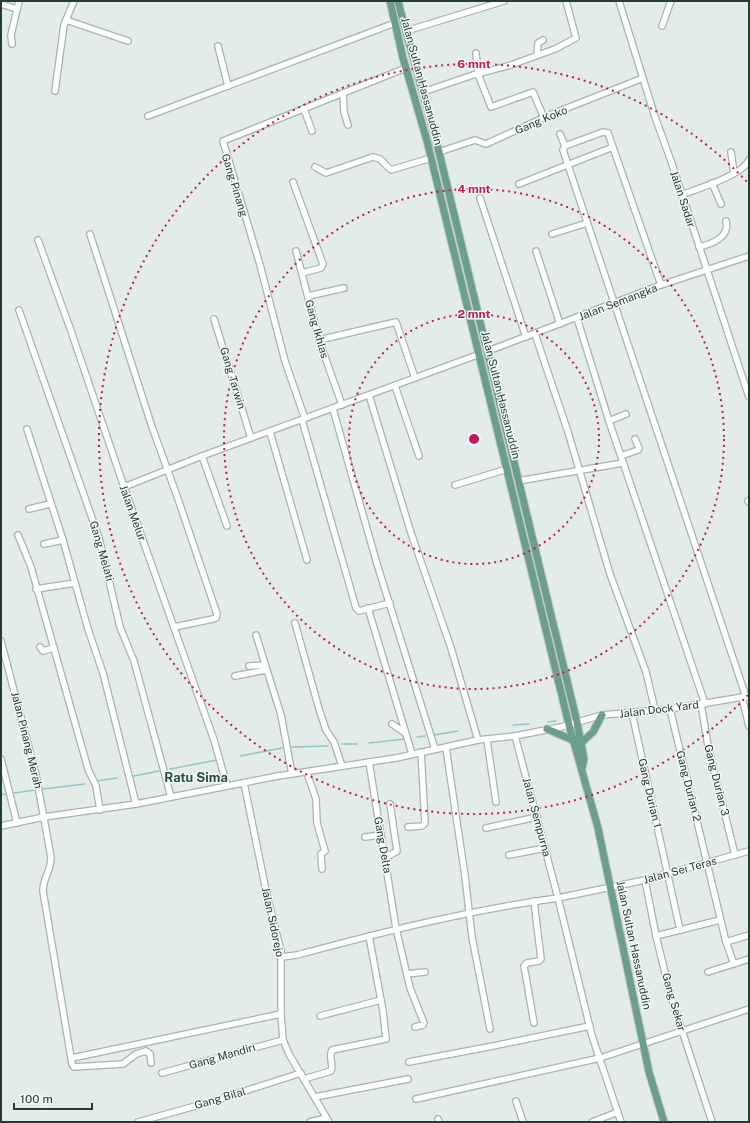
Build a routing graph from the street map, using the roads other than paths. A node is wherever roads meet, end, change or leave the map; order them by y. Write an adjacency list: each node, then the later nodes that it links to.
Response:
1 (19, 1): 12 (street)
2 (74, 1): 13 (street)
3 (390, 1): 14 (main road, Jalan Sultan Hassanuddin)
4 (398, 1): 16 (main road, Jalan Sultan Hassanuddin)
5 (485, 1): 11 (street)
6 (504, 1): 11 (street)
7 (566, 1): 22 (street)
8 (619, 1): 25 (street, Jalan Sadar)
9 (671, 1): 15 (street)
10 (1, 4): 12 (street)
11 (484, 8): 16 (street)
12 (16, 9): 19 (street)
13 (66, 20): 18 (street); 27 (street)
14 (395, 23): 23 (main road, Jalan Sultan Hassanuddin); 26 (street)
15 (662, 26)
16 (406, 31): 28 (main road, Jalan Sultan Hassanuddin)
17 (543, 40): 22 (street)
18 (128, 41)
19 (12, 44)
20 (218, 46): 26 (street)
21 (476, 53): 24 (street)
22 (538, 55): 24 (street)
23 (406, 68): 29 (street, Gang Pinang); 40 (main road, Jalan Sultan Hassanuddin)
24 (478, 74): 28 (street); 32 (street)
25 (643, 78): 32 (street, Gang Koko); 48 (street, Jalan Sadar)
26 (228, 86): 31 (street)
27 (55, 91)
28 (423, 92): 38 (main road, Jalan Sultan Hassanuddin)
29 (343, 93): 30 (street, Gang Pinang); 33 (street)
30 (304, 109): 34 (street); 84 (street, Gang Pinang)
31 (148, 116)
32 (544, 118): 38 (street, Gang Koko)
33 (348, 125)
34 (312, 131)
35 (560, 134): 36 (street)
36 (565, 146): 37 (street); 42 (street)
37 (613, 147): 42 (street); 64 (street)
38 (439, 152): 63 (main road, Jalan Sultan Hassanuddin)
39 (731, 152): 44 (street)
40 (431, 158): 43 (street); 62 (main road, Jalan Sultan Hassanuddin)
41 (749, 160): 44 (street)
42 (568, 164): 47 (street); 52 (street)
43 (315, 168)
44 (734, 173): 46 (street)
45 (293, 182): 61 (street)
46 (712, 183): 48 (street); 50 (street)
47 (518, 184)
48 (681, 195): 56 (street, Jalan Sadar)
49 (480, 198): 73 (street)
50 (721, 204)
51 (726, 221): 56 (street)
52 (587, 223): 54 (street); 67 (street)
53 (90, 234): 94 (street)
54 (552, 234)
55 (38, 240): 99 (street, Jalan Melur)
56 (699, 247): 60 (street, Jalan Sadar)
57 (296, 251): 61 (street, Gang Ikhlas)
58 (536, 251): 71 (street)
59 (749, 256): 60 (street, Jalan Semangka)
60 (706, 270): 64 (street, Jalan Semangka); 80 (street, Jalan Sadar)
61 (302, 273): 66 (street, Gang Ikhlas)
62 (462, 282): 63 (main road); 76 (main road, Jalan Sultan Hassanuddin)
63 (469, 282): 75 (main road, Jalan Sultan Hassanuddin)
64 (661, 286): 67 (street, Jalan Semangka)
65 (344, 288): 66 (street)
66 (308, 296): 74 (street, Gang Ikhlas)
67 (615, 304): 69 (street, Jalan Semangka); 120 (street)
68 (19, 310): 147 (street, Gang Melati)
69 (577, 318): 71 (street, Jalan Semangka); 85 (street, Gang Durian 3)
70 (214, 319): 88 (street, Gang Tarwin)
71 (560, 324): 72 (street, Jalan Semangka)
72 (535, 334): 73 (street, Jalan Semangka); 96 (street)
73 (526, 338): 75 (street, Jalan Semangka)
74 (319, 340): 77 (street); 81 (street, Gang Ikhlas)
75 (488, 351): 97 (main road, Jalan Sultan Hassanuddin)
76 (480, 354): 77 (street); 95 (main road, Jalan Sultan Hassanuddin)
77 (415, 378): 78 (street)
78 (395, 386): 79 (street); 91 (street)
79 (369, 395): 81 (street); 133 (street)
80 (749, 397)
81 (342, 405): 82 (street)
82 (333, 409): 84 (street); 109 (street)
83 (626, 414): 85 (street)
84 (303, 420): 87 (street); 110 (street)
85 (609, 421): 92 (street, Gang Durian 3)
86 (27, 429): 100 (street)
87 (270, 432): 88 (street); 106 (street)
88 (251, 438): 90 (street)
89 (635, 439): 92 (street)
90 (202, 456): 94 (street); 102 (street)
91 (419, 456)
92 (621, 456): 93 (street, Gang Durian 3)
93 (623, 463): 96 (street); 121 (street, Gang Durian 3)
94 (167, 470): 99 (street); 112 (street)
95 (507, 470): 98 (street); 128 (main road, Jalan Sultan Hassanuddin)
96 (579, 471): 97 (street); 123 (street)
97 (518, 481): 126 (main road, Jalan Sultan Hassanuddin)
98 (455, 485)
99 (124, 487): 112 (street, Jalan Melur)
100 (50, 504): 101 (street); 104 (street)
101 (30, 509)
102 (227, 526)
103 (18, 535): 108 (street)
104 (63, 540): 105 (street); 107 (street)
105 (44, 544)
106 (306, 560)
107 (76, 584): 108 (street); 149 (street)
108 (36, 589): 116 (street)
109 (390, 603): 110 (street); 137 (street)
110 (368, 608): 131 (street)
111 (294, 623): 142 (street)
112 (174, 627): 146 (street, Jalan Melur)
113 (256, 635): 118 (street)
114 (1, 641): 152 (street, Jalan Pinang Merah)
115 (40, 647): 116 (street)
116 (54, 648): 151 (street)
117 (249, 666): 118 (street)
118 (266, 667): 119 (street); 144 (street)
119 (234, 676)
120 (746, 697): 121 (street, Jalan Dock Yard); 129 (street)
121 (703, 704): 122 (street, Jalan Dock Yard); 163 (street, Gang Durian 3)
122 (670, 709): 123 (street, Jalan Dock Yard); 165 (street, Gang Durian 2)
123 (655, 710): 124 (street, Jalan Dock Yard)
124 (632, 712): 125 (street, Jalan Dock Yard); 167 (street, Gang Durian 1)
125 (602, 715): 126 (street, Jalan Dock Yard); 135 (main road)
126 (577, 722): 128 (street, Jalan Dock Yard); 135 (main road, Jalan Sultan Hassanuddin)
127 (392, 724): 131 (street)
128 (569, 725): 130 (street, Jalan Dock Yard); 135 (main road, Jalan Sultan Hassanuddin)
129 (749, 726)
130 (546, 729): 132 (street, Jalan Dock Yard); 135 (main road)
131 (405, 733): 139 (street)
132 (515, 736): 134 (street, Jalan Dock Yard); 153 (street, Jalan Sempurna)
133 (478, 740): 134 (street, Jalan Dock Yard); 136 (street, Jalan Dock Yard)
134 (487, 740): 148 (street)
135 (578, 742): 169 (main road, Jalan Sultan Hassanuddin)
136 (446, 748): 137 (street, Jalan Dock Yard); 172 (street)
137 (435, 749): 138 (street, Jalan Dock Yard)
138 (421, 752): 139 (street, Jalan Dock Yard); 156 (street)
139 (412, 754): 141 (street, Jalan Dock Yard)
140 (1, 759): 154 (street)
141 (369, 762): 142 (street, Jalan Dock Yard); 158 (street, Gang Delta)
142 (342, 766): 143 (street, Jalan Dock Yard)
143 (307, 773): 144 (street, Jalan Dock Yard); 166 (street)
144 (292, 774): 145 (street, Jalan Dock Yard)
145 (244, 783): 146 (street, Jalan Dock Yard); 180 (street, Jalan Sidorejo)
146 (227, 786): 147 (street, Jalan Dock Yard)
147 (171, 797): 149 (street, Jalan Dock Yard)
148 (496, 802)
149 (136, 804): 151 (street, Jalan Dock Yard)
150 (390, 804): 164 (street)
151 (100, 810): 152 (street, Jalan Dock Yard)
152 (44, 817): 154 (street, Jalan Dock Yard); 197 (street, Jalan Pinang Merah)
153 (537, 817): 157 (street); 160 (street, Jalan Sempurna)
154 (17, 823): 155 (street, Jalan Dock Yard)
155 (1, 826)
156 (408, 827)
157 (486, 828)
158 (381, 835): 159 (street); 164 (street, Gang Delta)
159 (365, 837)
160 (545, 848): 162 (street); 170 (street, Jalan Sempurna)
161 (749, 851): 163 (street, Jalan Sei Teras)
162 (509, 855)
163 (735, 855): 165 (street, Jalan Sei Teras)
164 (385, 858): 174 (street, Gang Delta)
165 (708, 863): 167 (street, Jalan Sei Teras); 173 (street, Gang Durian 2)
166 (322, 869)
167 (668, 874): 168 (street, Jalan Sei Teras); 175 (street, Gang Durian 1)
168 (645, 880): 169 (street, Jalan Sei Teras); 178 (street, Gang Sekar)
169 (611, 887): 170 (street, Jalan Sei Teras); 196 (main road, Jalan Sultan Hassanuddin)
170 (558, 898): 171 (street, Jalan Sei Teras); 191 (street, Jalan Sempurna)
171 (534, 901): 172 (street, Jalan Sei Teras); 190 (street)
172 (469, 912): 174 (street, Jalan Sei Teras); 193 (street)
173 (720, 920): 175 (street); 179 (street, Gang Durian 2)
174 (396, 928): 177 (street, Jalan Sei Teras); 185 (street, Gang Delta)
175 (680, 930): 178 (street)
176 (749, 935): 179 (street)
177 (369, 936): 180 (street, Jalan Sei Teras); 186 (street)
178 (656, 936): 194 (street, Gang Sekar)
179 (726, 942): 182 (street, Gang Durian 2)
180 (282, 957): 188 (street, Jalan Sidorejo)
181 (749, 959): 182 (street)
182 (734, 964): 184 (street)
183 (425, 972): 185 (street)
184 (708, 972)
185 (407, 974): 192 (street, Gang Delta)
186 (381, 1000): 189 (street); 202 (street, Gang Bilal)
187 (749, 1009): 194 (street)
188 (281, 1014): 195 (street, Jalan Sidorejo); 197 (street)
189 (320, 1016)
190 (534, 1023)
191 (590, 1026): 198 (street, Jalan Sempurna); 199 (street)
192 (415, 1027)
193 (490, 1029)
194 (682, 1031): 196 (street); 215 (street, Gang Sekar)
195 (283, 1040): 201 (street, Gang Mandiri); 202 (street, Jalan Sidorejo)
196 (644, 1044): 198 (street); 214 (main road, Jalan Sultan Hassanuddin)
197 (72, 1058): 200 (street)
198 (600, 1058): 205 (street); 207 (street, Jalan Sempurna)
199 (408, 1062)
200 (151, 1063)
201 (162, 1073)
202 (303, 1076): 204 (street, Jalan Sidorejo); 209 (street, Gang Bilal)
203 (408, 1079): 204 (street)
204 (315, 1097): 208 (street, Jalan Sidorejo)
205 (416, 1099)
206 (516, 1101): 211 (street)
207 (618, 1112): 212 (street); 213 (street, Jalan Sempurna)
208 (328, 1120): 210 (street)
209 (138, 1122)
210 (310, 1122)
211 (523, 1122)
212 (592, 1122)
213 (621, 1122)
214 (664, 1122)
215 (712, 1122)

